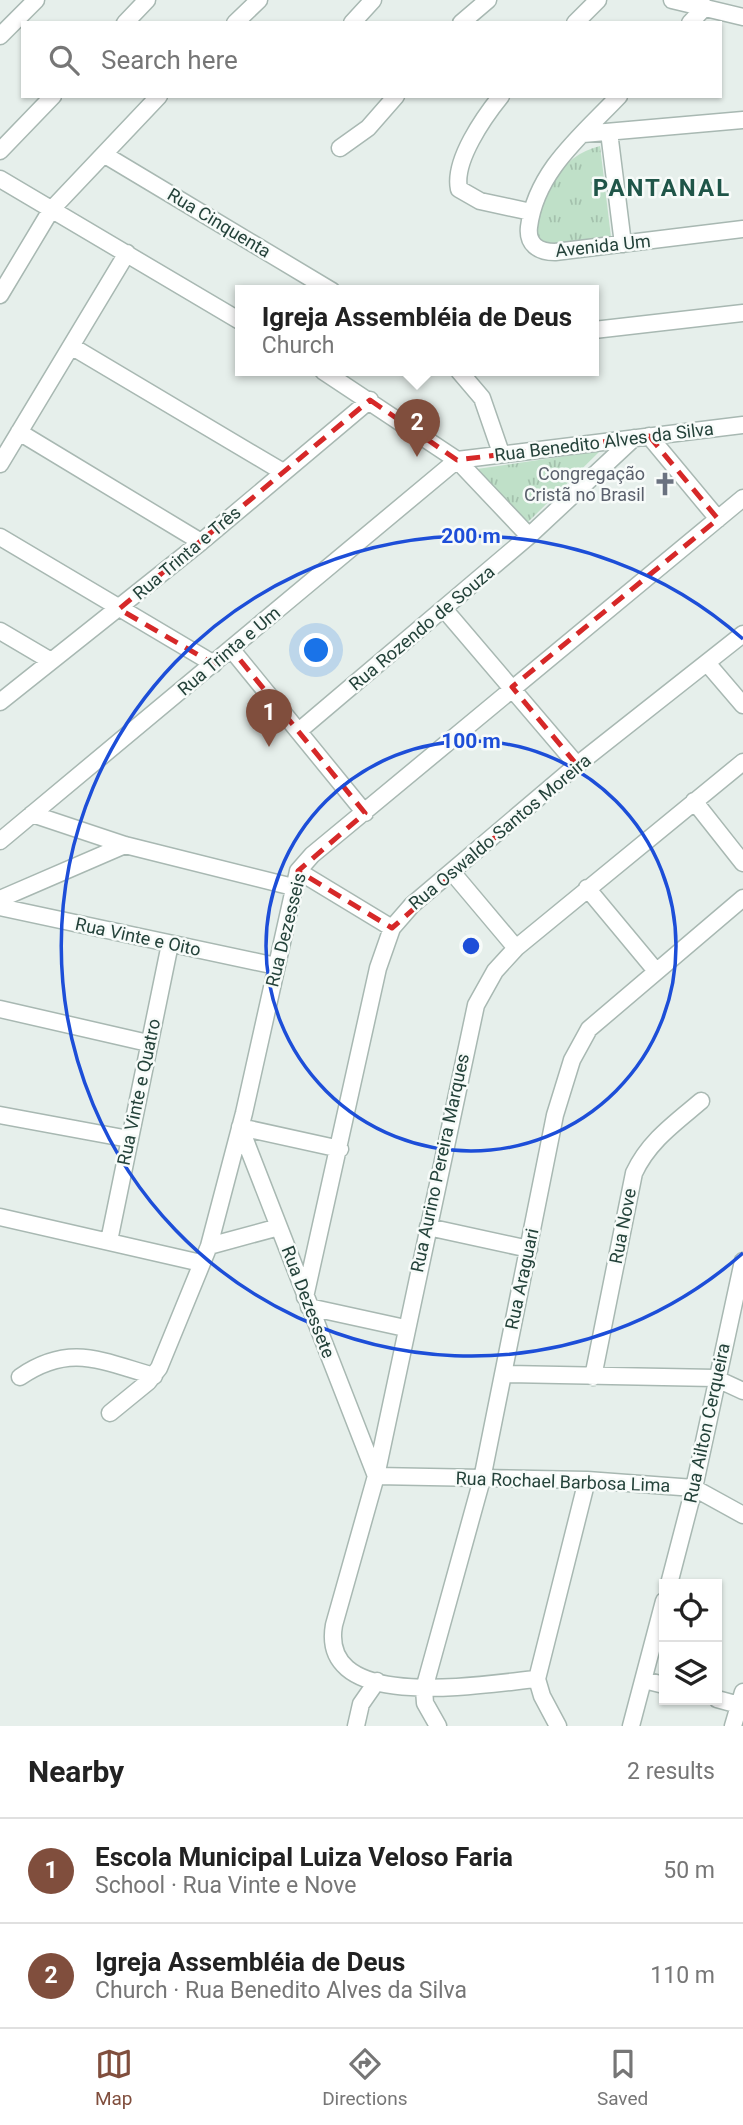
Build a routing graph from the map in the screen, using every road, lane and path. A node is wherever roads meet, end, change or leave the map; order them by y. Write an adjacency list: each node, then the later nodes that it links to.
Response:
1 (36, 0): 16 (street)
2 (147, 0): 10 (street)
3 (258, 0): 11 (street)
4 (373, 0): 12 (street)
5 (488, 0): 13 (street)
6 (598, 0): 14 (street)
7 (672, 0): 8 (street)
8 (705, 7): 9 (street); 15 (street)
9 (743, 17)
10 (127, 21)
11 (237, 21)
12 (354, 21)
13 (463, 21)
14 (577, 21)
15 (692, 21)
16 (0, 36)
17 (51, 98): 26 (street)
18 (157, 98): 27 (street)
19 (394, 98): 25 (street)
20 (500, 98): 30 (street)
21 (617, 98): 24 (street)
22 (743, 120): 23 (street)
23 (609, 132): 24 (street); 32 (street)
24 (583, 134): 30 (street)
25 (340, 148)
26 (0, 151)
27 (105, 155): 29 (street); 34 (street, Rua Cinquenta)
28 (0, 179): 29 (street)
29 (51, 210): 33 (street); 35 (street)
30 (531, 212): 32 (street, Avenida Um)
31 (743, 229): 32 (street, Avenida Um)
32 (623, 244)
33 (127, 253): 37 (street); 39 (street)
34 (322, 285)
35 (0, 295)
36 (743, 313): 38 (street)
37 (235, 318)
38 (599, 329)
39 (71, 346): 44 (street); 49 (street)
40 (331, 376): 42 (street)
41 (463, 376): 46 (street)
42 (370, 400): 47 (street); 49 (street, Rua Trinta e Três)
43 (743, 425): 45 (street, Rua Benedito Alves da Silva)
44 (19, 432): 48 (street); 54 (street)
45 (642, 437): 46 (street, Rua Benedito Alves da Silva); 51 (street); 52 (street, Rua Rozendo de Souza)
46 (501, 453): 47 (street, Rua Benedito Alves da Silva)
47 (457, 460): 52 (street); 59 (street, Rua Trinta e Um)
48 (0, 464)
49 (284, 472): 54 (street, Rua Trinta e Três)
50 (743, 498): 51 (street, Rua Dezesseis)
51 (718, 519): 63 (street, Rua Dezesseis)
52 (529, 536): 56 (street, Rua Rozendo de Souza)
53 (0, 537): 55 (street)
54 (201, 542): 55 (street, Rua Trinta e Três)
55 (119, 609): 60 (street, Rua Trinta e Três); 62 (street)
56 (444, 609): 63 (street); 66 (street, Rua Rozendo de Souza)
57 (0, 632): 60 (street)
58 (743, 634): 61 (street, Rua Oswaldo Santos Moreira)
59 (232, 650): 62 (street, Rua Trinta e Um); 66 (street)
60 (51, 662): 64 (street, Rua Trinta e Três)
61 (707, 663): 65 (street); 68 (street, Rua Oswaldo Santos Moreira)
62 (214, 664): 71 (street, Rua Trinta e Um)
63 (512, 687): 68 (street); 70 (street, Rua Dezesseis)
64 (0, 702)
65 (743, 705)
66 (300, 730): 70 (street)
67 (743, 762): 69 (street, Rua Aurino Pereira Marques)
68 (577, 765): 75 (street, Rua Oswaldo Santos Moreira)
69 (694, 801): 74 (street); 77 (street, Rua Aurino Pereira Marques)
70 (365, 813): 76 (street, Rua Dezesseis)
71 (32, 814): 72 (street, Rua Trinta e Um); 73 (street)
72 (0, 841)
73 (125, 845): 76 (street); 79 (street)
74 (743, 863)
75 (453, 872): 81 (street, Rua Oswaldo Santos Moreira); 83 (street)
76 (295, 879): 81 (street); 84 (street, Rua Dezesseis)
77 (586, 888): 83 (street, Rua Aurino Pereira Marques); 85 (street)
78 (743, 898): 85 (street, Rua Araguari)
79 (0, 899)
80 (0, 907): 82 (street, Rua Vinte e Oito)
81 (392, 928): 92 (street, Rua Oswaldo Santos Moreira)
82 (170, 944): 84 (street, Rua Vinte e Oito); 87 (street, Rua Vinte e Quatro)
83 (516, 948): 95 (street, Rua Aurino Pereira Marques)
84 (276, 966): 90 (street, Rua Dezesseis)
85 (656, 971): 98 (street, Rua Araguari)
86 (0, 1009): 87 (street)
87 (148, 1043): 91 (street, Rua Vinte e Quatro)
88 (701, 1101): 106 (street, Rua Nove)
89 (0, 1115): 91 (street)
90 (240, 1127): 92 (street); 94 (street, Rua Dezessete); 97 (street, Rua Dezesseis)
91 (129, 1139): 96 (street, Rua Vinte e Quatro)
92 (340, 1149): 101 (street, Rua Oswaldo Santos Moreira)
93 (0, 1217): 96 (street)
94 (279, 1227): 97 (street); 101 (street, Rua Dezessete)
95 (428, 1227): 98 (street); 102 (street, Rua Aurino Pereira Marques)
96 (109, 1241): 100 (street)
97 (209, 1246): 100 (street, Rua Dezesseis)
98 (528, 1249): 103 (street, Rua Araguari)
99 (743, 1261): 107 (street, Rua Ailton Cerqueira)
100 (201, 1263): 104 (street, Rua Dezesseis)
101 (307, 1302): 102 (street); 110 (street, Rua Dezessete)
102 (405, 1328): 110 (street, Rua Aurino Pereira Marques)
103 (503, 1374): 106 (street); 111 (street, Rua Araguari)
104 (154, 1376): 105 (street); 109 (street, Rua Dezesseis)
105 (20, 1377)
106 (593, 1377): 107 (street)
107 (715, 1378): 108 (street); 113 (street, Rua Ailton Cerqueira)
108 (743, 1391)
109 (110, 1413)
110 (376, 1476): 111 (street, Rua Rochael Barbosa Lima); 119 (street, Rua Aurino Pereira Marques)
111 (482, 1479): 112 (street, Rua Rochael Barbosa Lima); 121 (street, Rua Araguari)
112 (587, 1480): 113 (street, Rua Rochael Barbosa Lima); 117 (street)
113 (694, 1488): 114 (street, Rua Rochael Barbosa Lima); 115 (street, Rua Ailton Cerqueira)
114 (743, 1515)
115 (670, 1579)
116 (659, 1620): 118 (street)
117 (537, 1679): 121 (street); 126 (street)
118 (643, 1680): 120 (street); 127 (street)
119 (377, 1681): 121 (street); 124 (street)
120 (659, 1684)
121 (424, 1689): 125 (street)
122 (722, 1699): 123 (street)
123 (741, 1699): 128 (street)
124 (356, 1726)
125 (438, 1726)
126 (558, 1726)
127 (631, 1726)
128 (733, 1726)

